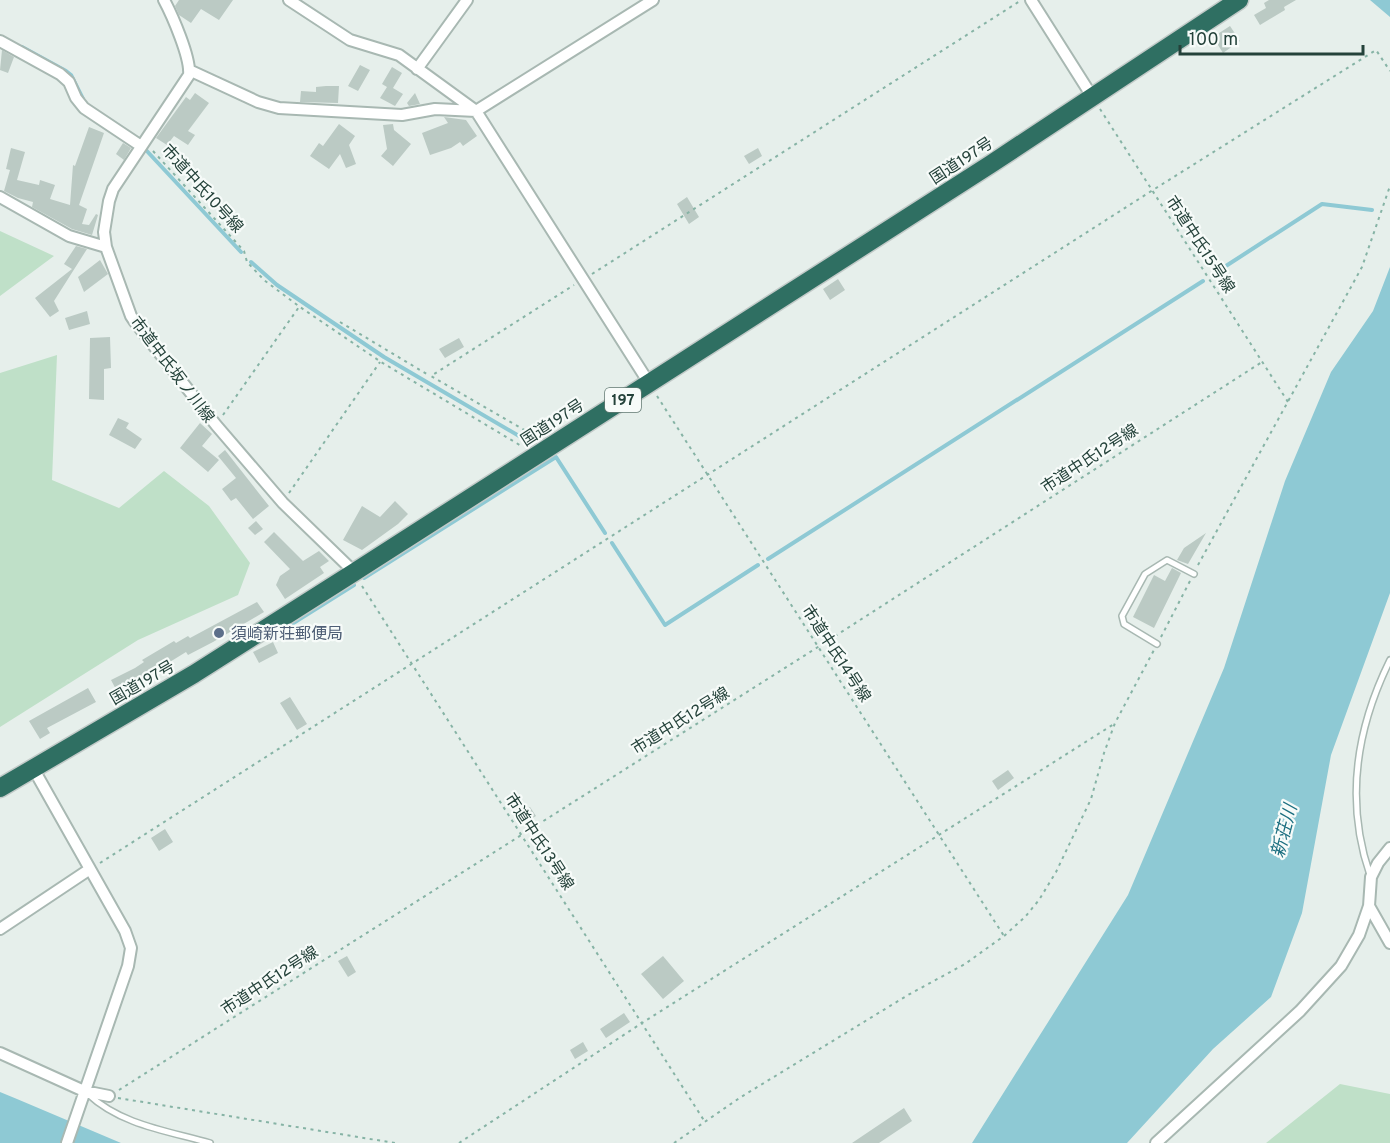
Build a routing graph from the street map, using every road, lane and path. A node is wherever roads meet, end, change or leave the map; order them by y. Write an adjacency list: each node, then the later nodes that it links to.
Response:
1 (164, 0): 10 (street)
2 (289, 0): 9 (street)
3 (466, 0): 9 (street)
4 (653, 0): 13 (street)
5 (1022, 0): 19 (path)
6 (1031, 0): 12 (street)
7 (1239, 0): 12 (highway, 国道197号 / 197)
8 (0, 41): 14 (street)
9 (417, 69): 13 (street)
10 (189, 70): 13 (street); 14 (street, 市道中氏坂ノ川線)
11 (1390, 71): 16 (path)
12 (1093, 98): 16 (path, 市道中氏15号線); 25 (highway, 国道197号 / 197)
13 (476, 111): 19 (street)
14 (142, 144): 18 (street, 市道中氏坂ノ川線); 20 (path, 市道中氏10号線)
15 (1390, 186): 26 (path)
16 (1152, 190): 23 (path, 市道中氏15号線); 29 (path)
17 (0, 197): 18 (street)
18 (106, 247): 27 (street, 市道中氏坂ノ川線)
19 (583, 280): 24 (path); 25 (street)
20 (300, 307): 22 (path, 市道中氏10号線); 27 (path)
21 (340, 322): 24 (path)
22 (381, 362): 28 (path, 市道中氏10号線); 30 (path)
23 (1262, 362): 26 (path, 市道中氏15号線); 34 (path, 市道中氏12号線)
24 (431, 376): 28 (path)
25 (649, 383): 28 (highway, 国道197号 / 197); 29 (path, 市道中氏14号線)
26 (1288, 402): 32 (path)
27 (216, 425): 30 (street, 市道中氏坂ノ川線)
28 (543, 450): 31 (highway, 国道197号 / 197)
29 (708, 476): 34 (path, 市道中氏14号線); 36 (path)
30 (283, 502): 31 (street, 市道中氏坂ノ川線)
31 (353, 573): 36 (path, 市道中氏13号線); 38 (highway, 国道197号 / 197)
32 (1194, 574): 33 (path); 33 (lane)
33 (1157, 644): 37 (path)
34 (818, 646): 40 (path, 市道中氏12号線); 41 (path, 市道中氏14号線)
35 (1390, 660): 44 (lane)
36 (412, 664): 40 (path, 市道中氏13号線); 43 (path)
37 (1115, 723): 41 (path); 47 (path)
38 (33, 768): 39 (highway, 国道197号 / 197); 43 (street)
39 (0, 788)
40 (521, 834): 49 (path, 市道中氏13号線); 52 (path, 市道中氏12号線)
41 (938, 835): 47 (path, 市道中氏14号線); 49 (path)
42 (1390, 848): 44 (street)
43 (90, 869): 46 (street); 51 (street)
44 (1371, 877): 45 (street)
45 (1369, 906): 48 (street); 59 (street)
46 (0, 929)
47 (1004, 936): 53 (path)
48 (1390, 943)
49 (642, 1023): 53 (path, 市道中氏13号線); 57 (path)
50 (0, 1053): 51 (street)
51 (84, 1091): 52 (street); 54 (street); 55 (lane)
52 (109, 1096): 56 (path)
53 (705, 1122): 58 (path)
54 (67, 1143)
55 (210, 1143)
56 (395, 1143)
57 (459, 1143)
58 (674, 1143)
59 (1156, 1143)

